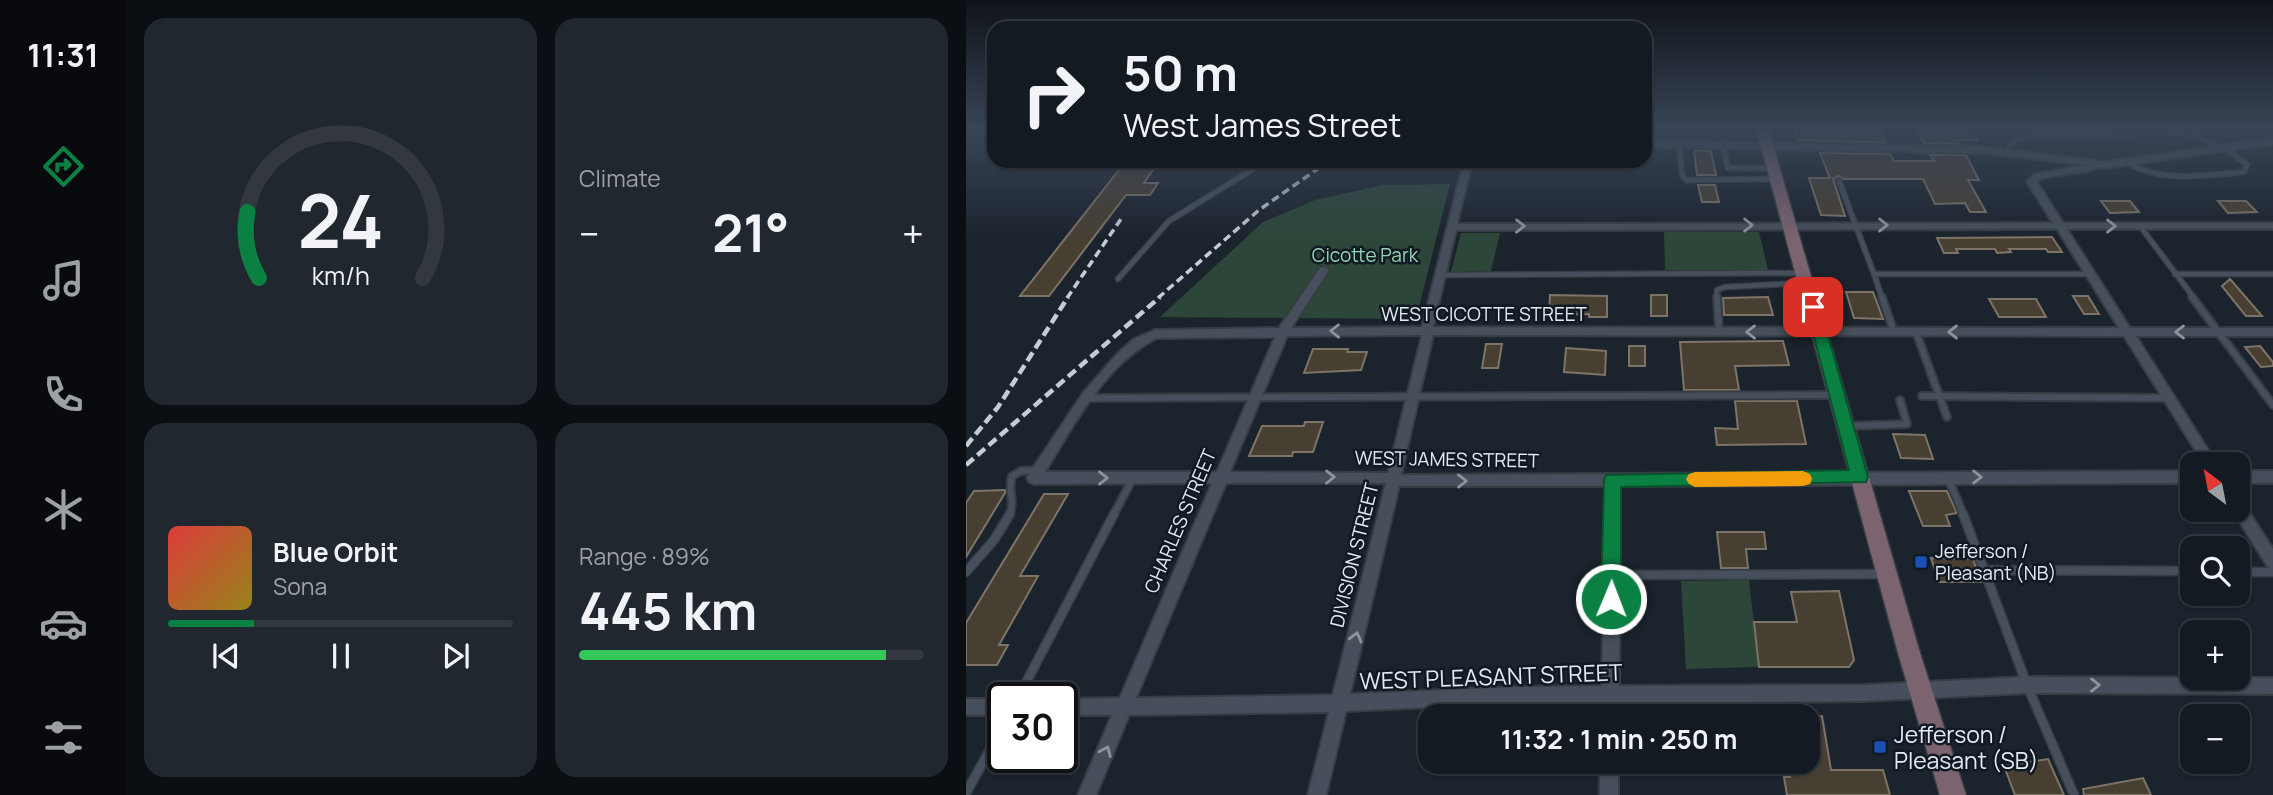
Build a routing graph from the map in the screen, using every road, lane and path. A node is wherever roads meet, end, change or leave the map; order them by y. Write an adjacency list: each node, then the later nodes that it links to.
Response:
1 (1681, 165): 9 (lane)
2 (1727, 165): 9 (lane)
3 (1773, 165): 9 (main road)
4 (2105, 165): 13 (street)
5 (2131, 165): 6 (lane)
6 (2247, 165)
7 (1255, 168): 24 (lane)
8 (1466, 168): 16 (street, DIVISION STREET)
9 (1776, 174): 11 (main road)
10 (1839, 181): 12 (lane)
11 (1790, 225): 12 (street); 16 (street, one-way to 11); 23 (main road)
12 (1856, 225): 13 (street, one-way to 13); 18 (lane)
13 (2060, 226): 14 (street, one-way to 14); 19 (street)
14 (2140, 226): 15 (street); 20 (lane)
15 (2273, 226)
16 (1452, 227): 22 (street, DIVISION STREET)
17 (1324, 270): 27 (street, CHARLES STREET)
18 (1874, 274): 19 (lane); 29 (lane)
19 (2091, 274): 31 (street)
20 (2175, 274): 21 (lane); 32 (lane)
21 (2273, 274)
22 (1440, 275): 23 (lane); 25 (street, DIVISION STREET)
23 (1805, 278): 26 (main road); 28 (lane)
24 (1118, 279)
25 (1428, 331): 27 (street, WEST CICOTTE STREET, one-way to 27); 28 (street, WEST CICOTTE STREET); 36 (street, DIVISION STREET)
26 (1820, 331): 28 (street, WEST CICOTTE STREET, one-way to 28); 29 (street, WEST CICOTTE STREET); 34 (main road)
27 (1283, 332): 39 (street, WEST CICOTTE STREET); 40 (street, CHARLES STREET)
28 (1719, 332)
29 (1894, 332): 30 (street, WEST CICOTTE STREET)
30 (1916, 332): 31 (street, WEST CICOTTE STREET, one-way to 30); 37 (lane)
31 (2127, 332): 32 (street, WEST CICOTTE STREET, one-way to 31); 41 (street)
32 (2218, 332): 33 (street, WEST CICOTTE STREET); 38 (lane)
33 (2273, 332)
34 (1837, 395): 36 (lane); 45 (main road)
35 (1922, 396): 37 (lane)
36 (1414, 397): 40 (lane); 55 (street, DIVISION STREET)
37 (1940, 397): 41 (lane); 44 (lane)
38 (2270, 397): 43 (lane)
39 (1086, 398): 40 (lane); 47 (street)
40 (1255, 398): 54 (street, CHARLES STREET)
41 (2170, 398): 46 (street)
42 (1900, 400): 45 (lane)
43 (2273, 405)
44 (1947, 417)
45 (1846, 426): 48 (main road)
46 (2204, 452)
47 (1037, 474): 53 (street, WEST JAMES STREET, one-way to 53); 61 (lane)
48 (1860, 477): 49 (street, WEST JAMES STREET); 56 (street, WEST JAMES STREET); 64 (main road)
49 (1947, 477): 50 (street, WEST JAMES STREET, one-way to 50); 59 (lane)
50 (2180, 477)
51 (2250, 477): 52 (street)
52 (2273, 477)
53 (1133, 478): 54 (street, WEST JAMES STREET); 66 (lane)
54 (1221, 478): 55 (street, WEST JAMES STREET, one-way to 55); 76 (street, CHARLES STREET)
55 (1394, 479): 56 (street, WEST JAMES STREET, one-way to 56); 71 (street, DIVISION STREET, one-way to 55)
56 (1612, 480): 65 (street)
57 (2248, 522): 58 (street)
58 (2273, 562)
59 (1985, 570): 60 (lane); 67 (lane)
60 (2180, 571)
61 (966, 572)
62 (2250, 572): 63 (lane)
63 (2273, 572)
64 (1887, 574): 65 (lane); 69 (main road)
65 (1611, 575): 70 (street)
66 (1026, 682)
67 (2027, 685): 68 (street, one-way to 68); 69 (street); 84 (lane)
68 (2273, 686)
69 (1920, 689): 70 (street, WEST PLEASANT STREET); 83 (main road)
70 (1610, 694): 71 (street, WEST PLEASANT STREET); 72 (street)
71 (1339, 703): 76 (street, WEST PLEASANT STREET); 81 (street, DIVISION STREET)
72 (1610, 704)
73 (966, 707): 74 (street)
74 (987, 707)
75 (1078, 707): 76 (street, WEST PLEASANT STREET)
76 (1125, 707): 80 (street, CHARLES STREET, one-way to 76)
77 (987, 755): 79 (lane)
78 (1609, 774): 82 (street)
79 (966, 793)
80 (1087, 795)
81 (1317, 795)
82 (1609, 795)
83 (1953, 795)
84 (2074, 795)

